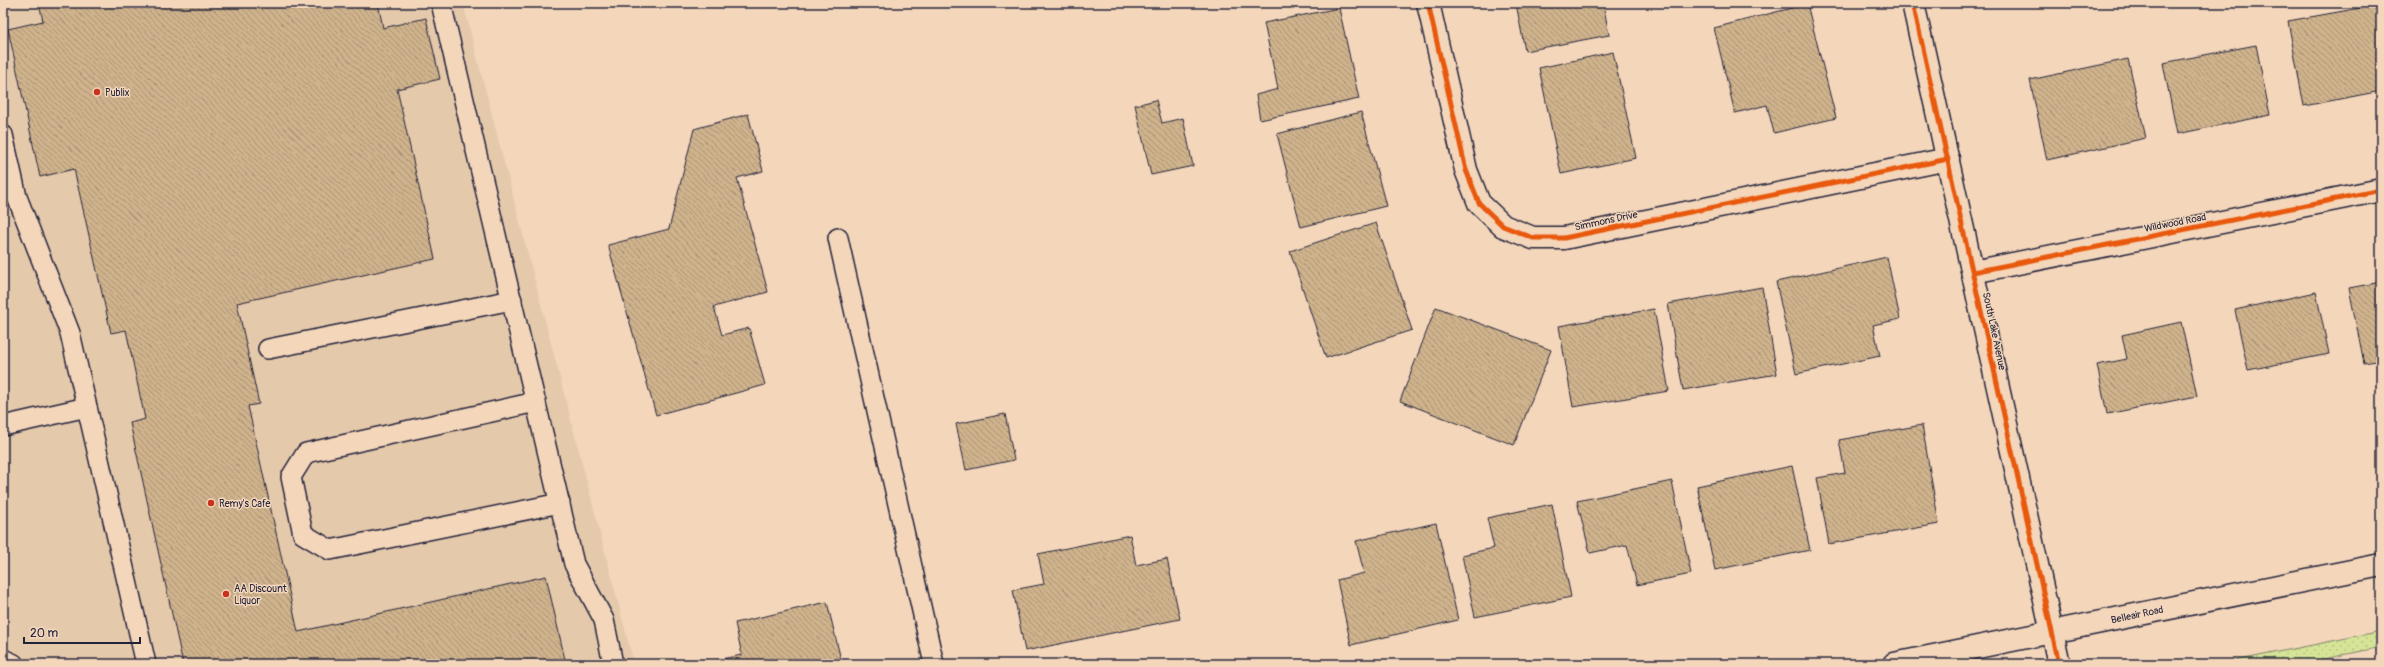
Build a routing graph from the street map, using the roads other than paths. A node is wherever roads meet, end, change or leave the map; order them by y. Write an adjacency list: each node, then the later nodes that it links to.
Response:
1 (441, 3): 9 (lane)
2 (1428, 3): 5 (street, Simmons Drive)
3 (1913, 3): 5 (street, South Lake Avenue)
4 (3, 135): 12 (lane)
5 (1948, 158): 8 (street, South Lake Avenue)
6 (2381, 190): 8 (street, Wildwood Road)
7 (838, 238): 21 (lane)
8 (1973, 272): 16 (street, South Lake Avenue)
9 (512, 300): 10 (lane); 11 (lane)
10 (268, 349)
11 (536, 402): 14 (lane); 14 (lane)
12 (88, 407): 13 (lane); 19 (lane)
13 (3, 426)
14 (560, 503): 20 (lane)
15 (2381, 565): 16 (street, Belleair Road)
16 (2052, 632): 22 (street, Belleair Road); 23 (street, South Lake Avenue)
17 (3, 659): 18 (lane)
18 (14, 664)
19 (146, 664)
20 (613, 664)
21 (934, 664)
22 (1894, 664)
23 (2059, 664)

